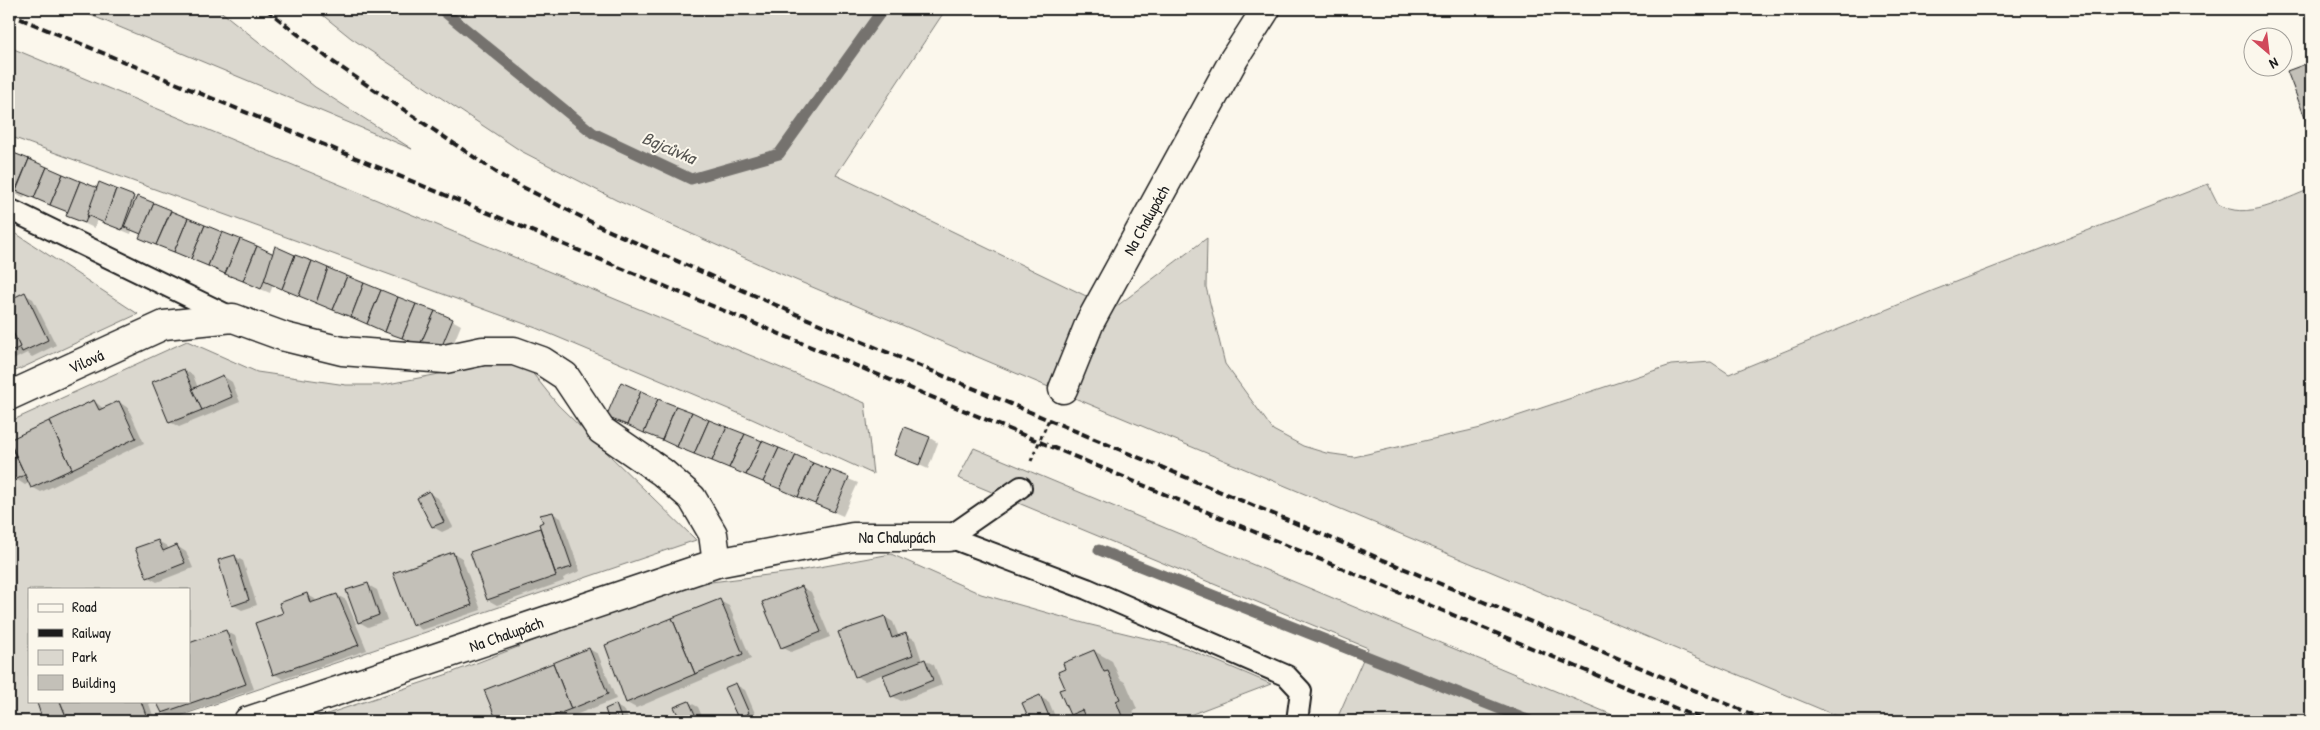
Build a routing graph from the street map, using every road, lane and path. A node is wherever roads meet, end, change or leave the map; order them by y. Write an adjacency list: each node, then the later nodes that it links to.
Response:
1 (1266, 9): 4 (street, Na Chalupách)
2 (9, 209): 3 (lane)
3 (232, 318): 5 (street, Vilová); 8 (street)
4 (1063, 388): 6 (path)
5 (9, 396)
6 (1021, 487): 7 (lane, Na Chalupách)
7 (949, 537): 8 (street, Na Chalupách); 10 (lane)
8 (717, 563): 9 (street, Na Chalupách)
9 (248, 721)
10 (1297, 721)

